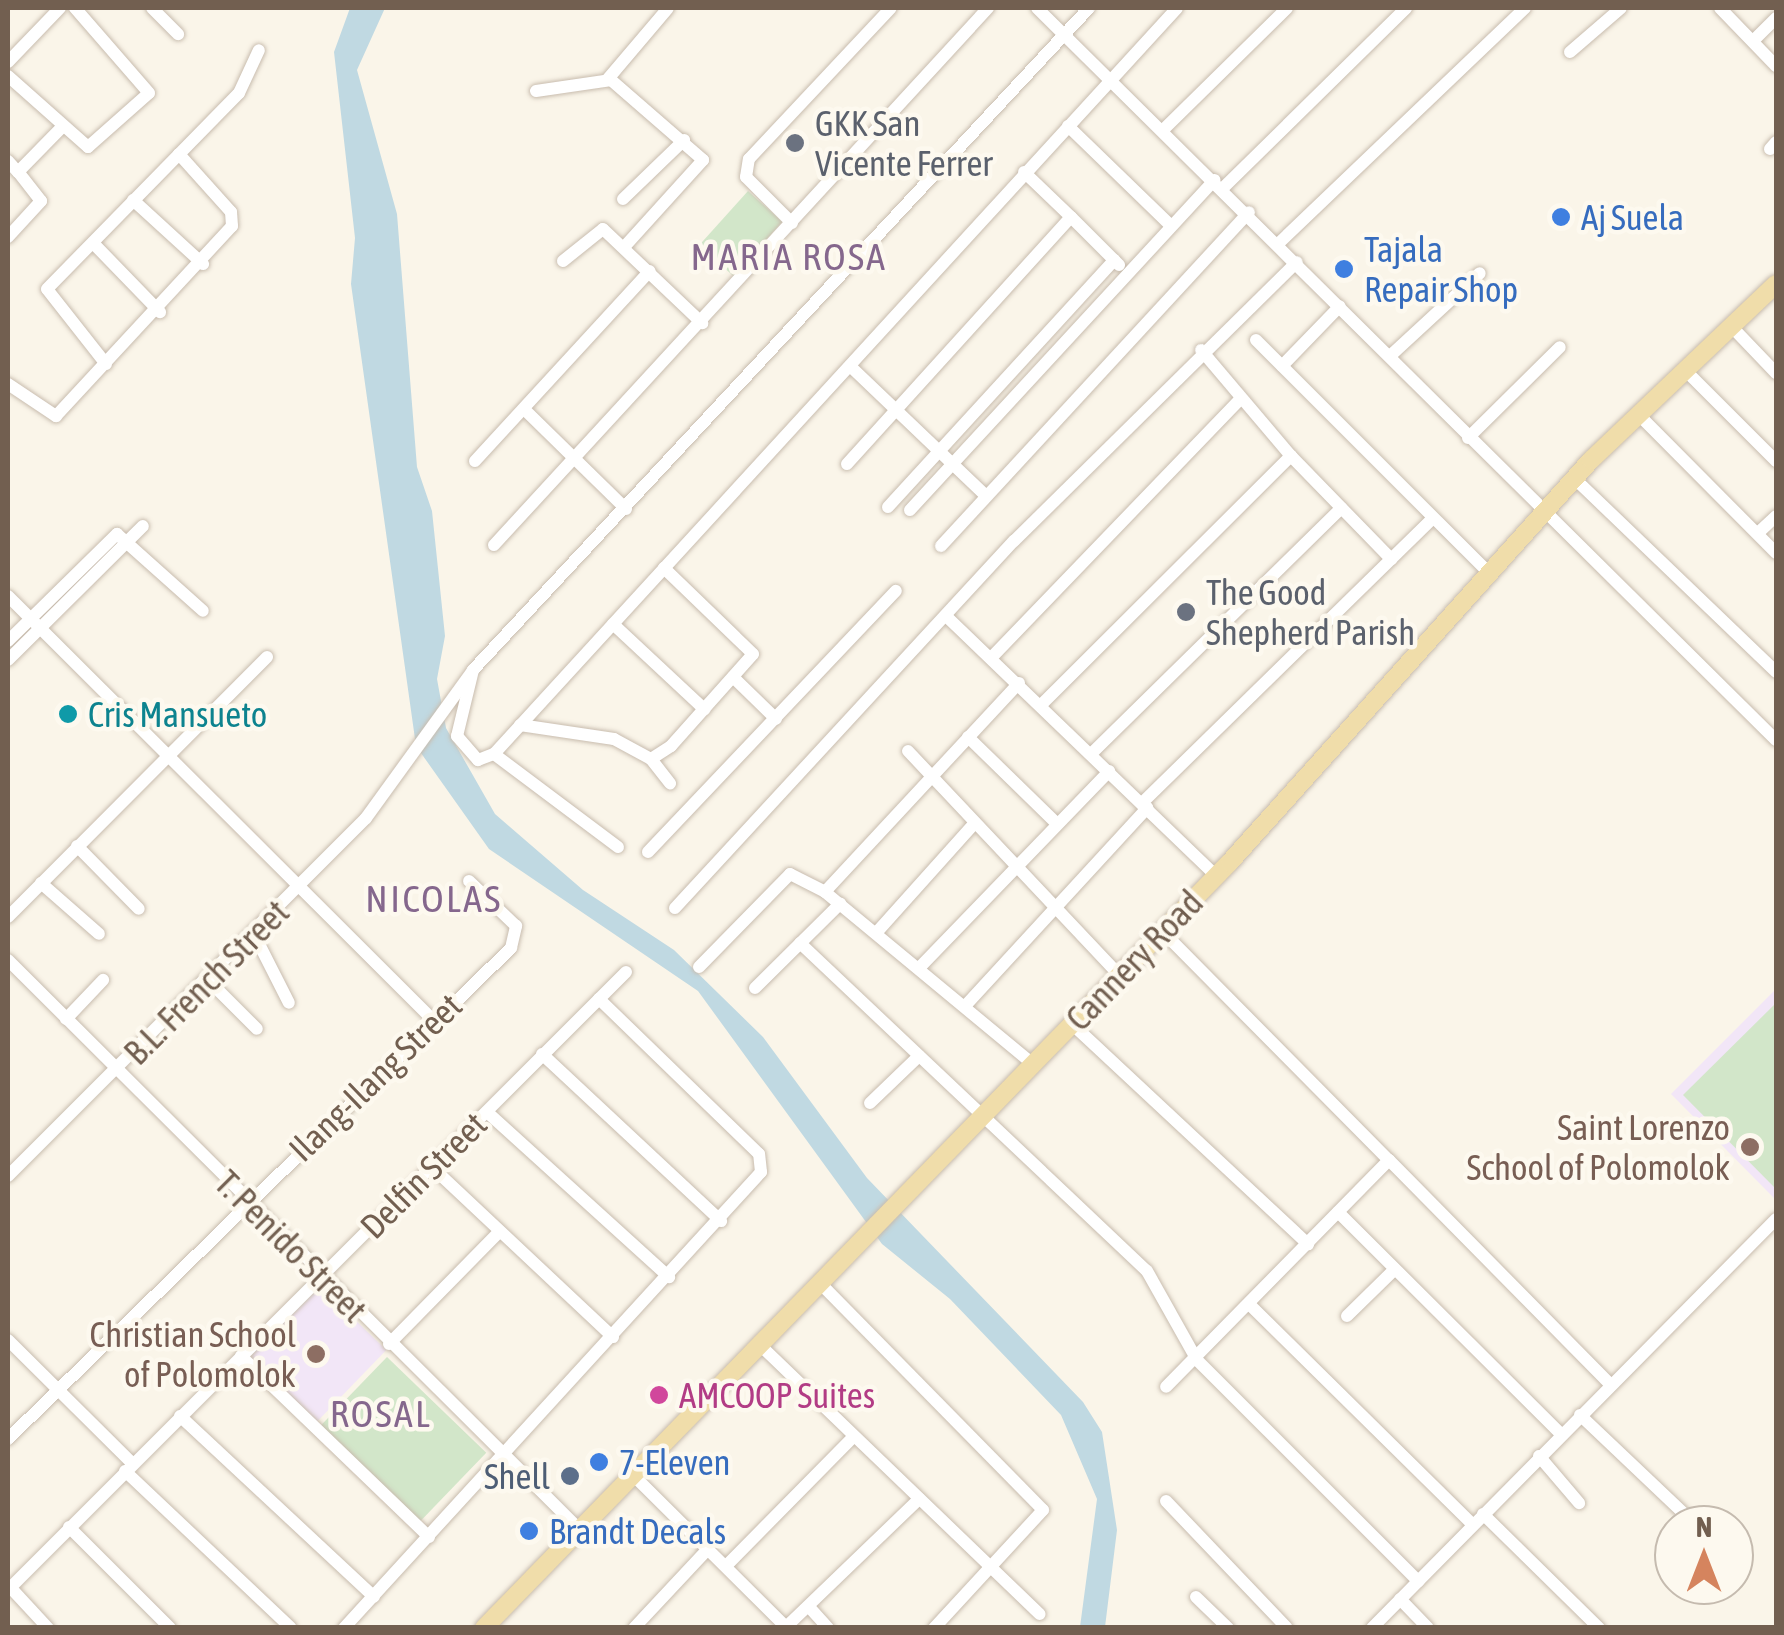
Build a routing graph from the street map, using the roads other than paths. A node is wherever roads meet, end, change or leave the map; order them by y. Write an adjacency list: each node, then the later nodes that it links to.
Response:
1 (60, 8): 21 (street)
2 (76, 8): 28 (street)
3 (152, 8): 16 (street)
4 (668, 8): 24 (street)
5 (891, 8): 40 (street)
6 (988, 8): 40 (street)
7 (1037, 8): 17 (street)
8 (1089, 8): 17 (street, B.L. French Street)
9 (1177, 8): 25 (street)
10 (1287, 8): 29 (street)
11 (1406, 8): 35 (street)
12 (1524, 8): 43 (street)
13 (1622, 8): 20 (street)
14 (1720, 8): 18 (street)
15 (1776, 18): 18 (street)
16 (178, 34)
17 (1064, 34): 25 (street); 84 (street, B.L. French Street)
18 (1753, 40): 22 (street)
19 (259, 50): 31 (street)
20 (1570, 52)
21 (8, 62)
22 (1776, 66)
23 (8, 76): 28 (street)
24 (607, 80): 26 (street); 30 (street)
25 (1110, 80): 27 (street); 29 (street)
26 (536, 90)
27 (1068, 126): 34 (street); 41 (street)
28 (62, 127): 33 (street)
29 (1163, 130): 35 (street)
30 (684, 140): 36 (street); 45 (street)
31 (179, 154): 37 (street); 49 (street)
32 (8, 161): 33 (street)
33 (18, 172): 42 (street)
34 (1024, 172): 39 (street); 63 (street)
35 (1219, 184): 38 (street); 41 (street)
36 (623, 199)
37 (134, 200): 44 (street); 49 (street)
38 (1249, 212): 43 (street); 81 (street)
39 (1071, 218): 46 (street); 69 (street)
40 (792, 223): 56 (street)
41 (1169, 224): 51 (street)
42 (8, 237)
43 (1280, 243): 48 (street)
44 (94, 244): 55 (street); 62 (street)
45 (624, 246): 47 (street); 50 (street)
46 (1114, 260): 51 (street); 73 (street)
47 (563, 261)
48 (1297, 262): 54 (street); 60 (street)
49 (203, 264): 55 (street)
50 (650, 271): 56 (street); 70 (street)
51 (1128, 272): 78 (street)
52 (1480, 274): 61 (street)
53 (1776, 284): 57 (main road, Cannery Road)
54 (1340, 306): 61 (street); 64 (street)
55 (160, 312): 62 (street)
56 (702, 323): 76 (street)
57 (1732, 327): 65 (main road, Cannery Road); 66 (street)
58 (1256, 340): 64 (street)
59 (1560, 348): 72 (street)
60 (1201, 350): 68 (street); 101 (street)
61 (1390, 356): 72 (street)
62 (106, 364): 67 (street)
63 (850, 366): 69 (street); 96 (street)
64 (1282, 366): 88 (street)
65 (1685, 370): 71 (main road, Cannery Road); 77 (street)
66 (1776, 373)
67 (9, 384)
68 (1239, 400): 74 (street); 106 (street)
69 (898, 408): 73 (street); 79 (street)
70 (526, 411): 75 (street); 76 (street)
71 (1638, 414): 80 (main road, Cannery Road); 90 (street)
72 (1468, 438): 86 (street)
73 (943, 450): 78 (street); 82 (street)
74 (1291, 456): 83 (street); 112 (street)
75 (474, 461)
76 (575, 461): 84 (street); 92 (street)
77 (1776, 461)
78 (956, 462): 81 (street); 85 (street)
79 (847, 464)
80 (1574, 478): 86 (main road, Cannery Road); 109 (street)
81 (985, 495): 93 (street)
82 (888, 506)
83 (1340, 508): 95 (street); 120 (street)
84 (626, 509): 108 (street, B.L. French Street)
85 (910, 510)
86 (1540, 516): 97 (main road, Cannery Road); 117 (street)
87 (1776, 516): 90 (street)
88 (1434, 518): 95 (street); 97 (street)
89 (144, 526): 91 (street)
90 (1758, 534): 94 (street)
91 (129, 540): 100 (street); 102 (street)
92 (494, 545)
93 (941, 546)
94 (1776, 554)
95 (1391, 559): 126 (street)
96 (664, 568): 103 (street); 110 (street)
97 (1489, 573): 133 (main road, Cannery Road)
98 (896, 592): 114 (street)
99 (8, 596): 102 (street)
100 (203, 611)
101 (946, 616): 106 (street); 139 (street)
102 (34, 624): 104 (street); 107 (street); 121 (street)
103 (612, 624): 113 (street); 115 (street)
104 (8, 641)
105 (267, 657): 121 (street)
106 (992, 658): 111 (street)
107 (8, 660)
108 (473, 670): 119 (street); 136 (street, B.L. French Street)
109 (1776, 672)
110 (733, 677): 113 (street); 114 (street)
111 (1019, 684): 112 (street); 116 (street)
112 (1041, 705): 120 (street)
113 (704, 709): 122 (street)
114 (776, 719): 131 (street)
115 (520, 725): 119 (street); 122 (street)
116 (968, 736): 124 (street); 127 (street)
117 (1776, 740)
118 (908, 751): 124 (street)
119 (494, 754): 130 (street)
120 (1091, 754): 123 (street)
121 (169, 756): 129 (street); 136 (street)
122 (651, 760): 125 (street)
123 (1109, 771): 126 (street); 127 (street)
124 (931, 777): 128 (street); 137 (street)
125 (670, 783)
126 (1145, 806): 133 (street); 140 (street)
127 (1056, 823): 132 (street)
128 (974, 824): 132 (street); 144 (street)
129 (77, 846): 135 (street); 141 (street)
130 (618, 847)
131 (648, 852)
132 (1013, 865): 140 (street); 149 (street)
133 (1216, 876): 143 (main road, Cannery Road)
134 (469, 880): 160 (street, Ilang-Ilang Street)
135 (41, 883): 142 (street); 145 (street)
136 (302, 887): 146 (street, B.L. French Street); 160 (street)
137 (825, 892): 138 (street); 150 (street)
138 (840, 904): 144 (street); 147 (street)
139 (675, 908)
140 (1052, 908): 152 (street); 158 (street)
141 (140, 909)
142 (8, 917)
143 (1162, 931): 152 (main road, Cannery Road); 170 (street)
144 (877, 932): 149 (street)
145 (99, 934)
146 (254, 934): 154 (street, B.L. French Street); 157 (street)
147 (800, 943): 155 (street); 164 (street)
148 (8, 960): 159 (street, T. Penido Street)
149 (921, 966): 158 (street)
150 (700, 967)
151 (626, 972): 156 (street, Delfin Street)
152 (1118, 974): 161 (main road, Cannery Road)
153 (103, 980): 159 (street)
154 (208, 980): 162 (street); 166 (street, B.L. French Street)
155 (755, 988)
156 (600, 999): 163 (street, Delfin Street); 176 (street)
157 (289, 1003)
158 (966, 1006): 165 (street)
159 (66, 1018): 166 (street, T. Penido Street)
160 (432, 1019): 173 (street, Ilang-Ilang Street)
161 (1072, 1024): 165 (main road, Cannery Road); 178 (street)
162 (256, 1029)
163 (542, 1054): 168 (street, Delfin Street); 176 (street)
164 (918, 1056): 167 (street); 169 (street)
165 (1032, 1063): 169 (main road, Cannery Road)
166 (117, 1070): 172 (street, B.L. French Street); 173 (street, T. Penido Street)
167 (870, 1104)
168 (487, 1112): 171 (street, Delfin Street); 181 (street)
169 (981, 1115): 182 (main road, Cannery Road); 190 (street)
170 (1390, 1160): 174 (street); 191 (street)
171 (432, 1168): 177 (street); 180 (street, Delfin Street)
172 (8, 1176)
173 (246, 1203): 180 (street, T. Penido Street); 193 (street, Ilang-Ilang Street)
174 (1338, 1212): 178 (street); 179 (street)
175 (1776, 1219): 191 (street)
176 (721, 1221): 181 (street)
177 (500, 1231): 185 (street); 187 (street)
178 (1308, 1244): 183 (street)
179 (1395, 1269): 184 (street); 196 (street)
180 (320, 1276): 187 (street, T. Penido Street); 189 (street, Delfin Street)
181 (669, 1277): 185 (street)
182 (820, 1283): 188 (main road, Cannery Road); 213 (street)
183 (1250, 1304): 190 (street); 207 (street)
184 (1347, 1316)
185 (613, 1337): 199 (street)
186 (8, 1340): 193 (street)
187 (388, 1344): 199 (street, T. Penido Street)
188 (760, 1345): 197 (street); 202 (main road, Cannery Road)
189 (240, 1356): 195 (street, Delfin Street); 210 (street)
190 (1197, 1360): 192 (street); 214 (street)
191 (1612, 1385): 194 (street)
192 (1166, 1386)
193 (57, 1389): 198 (street, Ilang-Ilang Street); 201 (street)
194 (1580, 1415): 196 (street); 206 (street)
195 (180, 1416): 201 (street, Delfin Street); 216 (street)
196 (1561, 1434): 200 (street)
197 (854, 1436): 203 (street); 212 (street)
198 (8, 1439)
199 (504, 1456): 209 (street, T. Penido Street); 210 (street)
200 (1539, 1456): 205 (street); 207 (street)
201 (129, 1468): 208 (street, Delfin Street); 225 (street)
202 (632, 1474): 209 (main road, Cannery Road); 211 (street)
203 (919, 1499): 213 (street); 219 (street)
204 (1166, 1501): 231 (street)
205 (1580, 1503)
206 (1675, 1505)
207 (1478, 1520): 214 (street); 234 (street)
208 (68, 1528): 215 (street, Delfin Street); 224 (street)
209 (578, 1528): 227 (main road, Cannery Road)
210 (429, 1537): 216 (street)
211 (708, 1549): 212 (street); 228 (street)
212 (726, 1566): 221 (street)
213 (992, 1569): 220 (street); 222 (street)
214 (1418, 1581): 218 (street)
215 (9, 1588): 223 (street)
216 (374, 1597): 226 (street)
217 (1196, 1597): 230 (street)
218 (1400, 1599): 232 (street); 233 (street)
219 (810, 1608): 221 (street); 229 (street)
220 (1040, 1614)
221 (771, 1623)
222 (944, 1624)
223 (48, 1628)
224 (170, 1628)
225 (291, 1628)
226 (344, 1628)
227 (484, 1628)
228 (634, 1628)
229 (828, 1628)
230 (1228, 1628)
231 (1288, 1628)
232 (1372, 1628)
233 (1428, 1628)
234 (1599, 1628)

